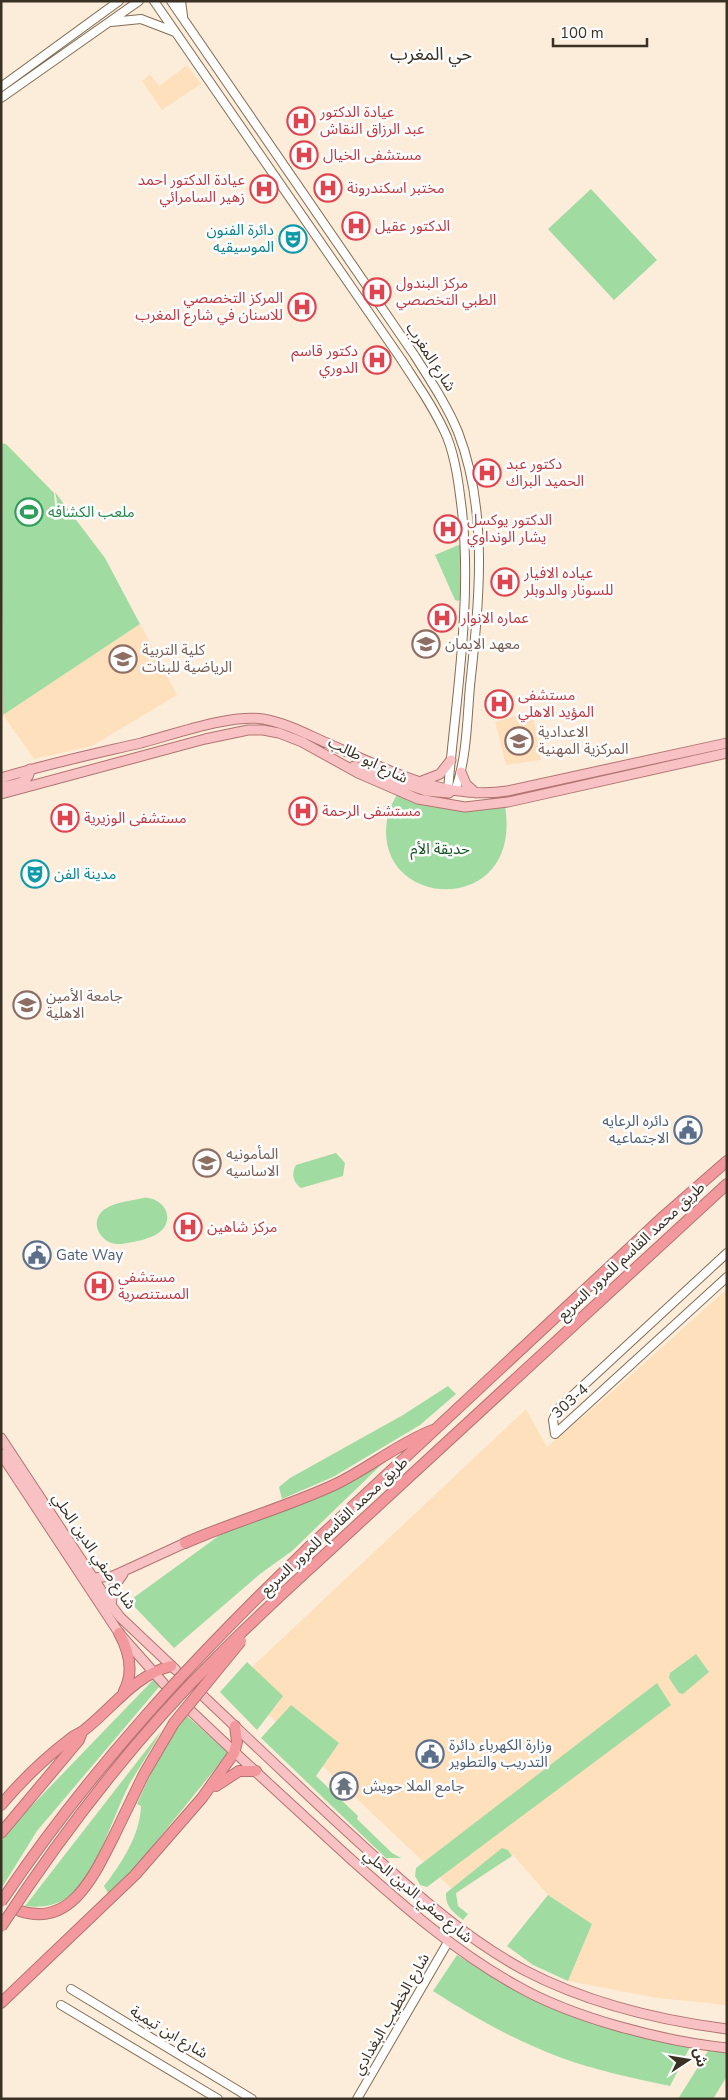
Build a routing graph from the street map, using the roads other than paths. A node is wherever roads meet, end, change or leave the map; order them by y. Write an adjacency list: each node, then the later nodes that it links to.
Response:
1 (118, 1): 6 (street)
2 (139, 1): 7 (street)
3 (154, 1): 9 (street, شارع المغرب)
4 (170, 1): 8 (street, شارع المغرب)
5 (181, 1): 8 (street)
6 (112, 4): 10 (street)
7 (109, 22): 9 (street); 11 (street)
8 (185, 23): 13 (street, شارع المغرب)
9 (176, 32): 12 (street, شارع المغرب)
10 (1, 87)
11 (1, 98)
12 (465, 587): 13 (street); 16 (street, شارع المغرب)
13 (479, 588): 19 (street, شارع المغرب)
14 (727, 743): 24 (main road, شارع ابو طالب)
15 (727, 753): 26 (main road, شارع ابو طالب)
16 (451, 760): 21 (main road); 23 (street, شارع المغرب)
17 (341, 763): 23 (main road); 25 (main road, شارع ابو طالب); 26 (main road, شارع ابو طالب)
18 (30, 769): 20 (main road, شارع ابو طالب); 21 (main road, شارع ابو طالب); 22 (main road)
19 (461, 772): 23 (street, شارع المغرب); 24 (main road)
20 (1, 778)
21 (421, 782): 23 (main road, شارع ابو طالب)
22 (1, 787)
23 (451, 791): 24 (main road, شارع ابو طالب); 26 (main road)
24 (476, 793)
25 (1, 794)
26 (465, 807)
27 (727, 1161): 35 (highway, طريق محمد القاسم للمرور السريع)
28 (727, 1184): 41 (highway, طريق محمد القاسم للمرور السريع, bridge)
29 (727, 1253): 31 (street, 303-4)
30 (727, 1277): 32 (street, 303-4)
31 (691, 1286): 32 (street); 33 (street, 303-4)
32 (702, 1299): 34 (street, 303-4)
33 (622, 1350): 34 (street); 34 (street, 303-4)
34 (632, 1363)
35 (438, 1428): 38 (highway); 59 (highway, طريق محمد القاسم للمرور السريع, bridge)
36 (1, 1438): 40 (main road, شارع صفي الدين الحلي)
37 (1, 1454): 43 (main road, شارع صفي الدين الحلي)
38 (185, 1543): 39 (main road)
39 (127, 1570): 40 (main road); 42 (main road)
40 (93, 1578): 42 (main road, شارع صفي الدين الحلي)
41 (272, 1604): 60 (highway, bridge); 61 (highway, طريق محمد القاسم للمرور السريع, bridge)
42 (111, 1605): 43 (main road); 44 (main road, شارع صفي الدين الحلي)
43 (119, 1633): 45 (main road, شارع صفي الدين الحلي); 47 (highway)
44 (174, 1668): 45 (highway)
45 (152, 1672): 46 (main road, شارع صفي الدين الحلي); 47 (highway)
46 (164, 1684)
47 (122, 1695): 51 (highway)
48 (202, 1695): 50 (main road, شارع صفي الدين الحلي)
49 (190, 1710): 52 (main road, شارع صفي الدين الحلي)
50 (235, 1726): 52 (highway); 54 (main road, شارع صفي الدين الحلي)
51 (83, 1732): 56 (highway); 58 (highway)
52 (234, 1753): 53 (main road, شارع صفي الدين الحلي); 55 (highway)
53 (256, 1771): 55 (highway); 57 (main road, شارع صفي الدين الحلي)
54 (304, 1792): 57 (main road); 66 (main road, شارع صفي الدين الحلي)
55 (202, 1798): 64 (highway)
56 (1, 1805)
57 (291, 1805): 62 (main road, شارع صفي الدين الحلي)
58 (1, 1833)
59 (1, 1902)
60 (20, 1911)
61 (1, 1927)
62 (448, 1942): 67 (main road, شارع صفي الدين الحلي); 70 (street, شارع الخطيب البغدادي)
63 (71, 1989): 69 (street, شارع ابن تيمية)
64 (1, 2003)
65 (61, 2005): 68 (street)
66 (727, 2029)
67 (727, 2048)
68 (218, 2099)
69 (252, 2099)
70 (358, 2099)

